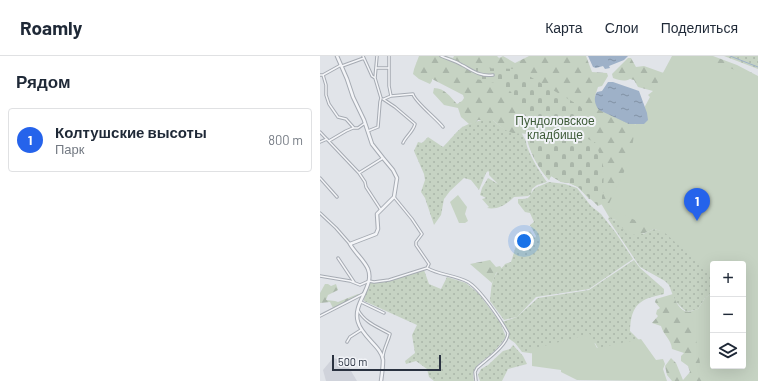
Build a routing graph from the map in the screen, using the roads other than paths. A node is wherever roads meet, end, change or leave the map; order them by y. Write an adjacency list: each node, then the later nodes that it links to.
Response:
1 (337, 56): 6 (street)
2 (377, 56): 7 (street)
3 (389, 56): 8 (street)
4 (441, 56): 10 (street)
5 (363, 57): 6 (street); 11 (street)
6 (342, 66): 9 (street); 14 (street)
7 (376, 68): 8 (street); 11 (street)
8 (389, 68): 12 (street)
9 (321, 75): 16 (street)
10 (493, 75)
11 (375, 78): 13 (street)
12 (391, 96): 13 (street); 15 (street)
13 (382, 98): 17 (street); 21 (street)
14 (365, 123): 16 (street); 17 (street)
15 (443, 127)
16 (354, 128): 19 (street)
17 (368, 131): 22 (street)
18 (320, 132): 19 (street)
19 (328, 140): 20 (street); 23 (street)
20 (320, 142)
21 (403, 143)
22 (382, 158): 23 (street); 26 (street)
23 (358, 173): 27 (street)
24 (320, 178): 25 (street)
25 (337, 197)
26 (394, 197): 27 (street); 31 (street)
27 (381, 210): 29 (street)
28 (320, 213): 29 (street)
29 (350, 244): 33 (street)
30 (338, 258): 34 (street)
31 (427, 268): 33 (street); 44 (street)
32 (320, 276): 34 (street)
33 (369, 281): 34 (street); 35 (street)
34 (354, 282)
35 (363, 294): 36 (street); 39 (street)
36 (360, 301): 37 (street); 38 (street)
37 (358, 308): 40 (street); 42 (street)
38 (384, 312)
39 (320, 316)
40 (361, 330): 41 (street); 42 (street)
41 (347, 342)
42 (383, 358): 43 (street)
43 (381, 381)
44 (476, 381)

